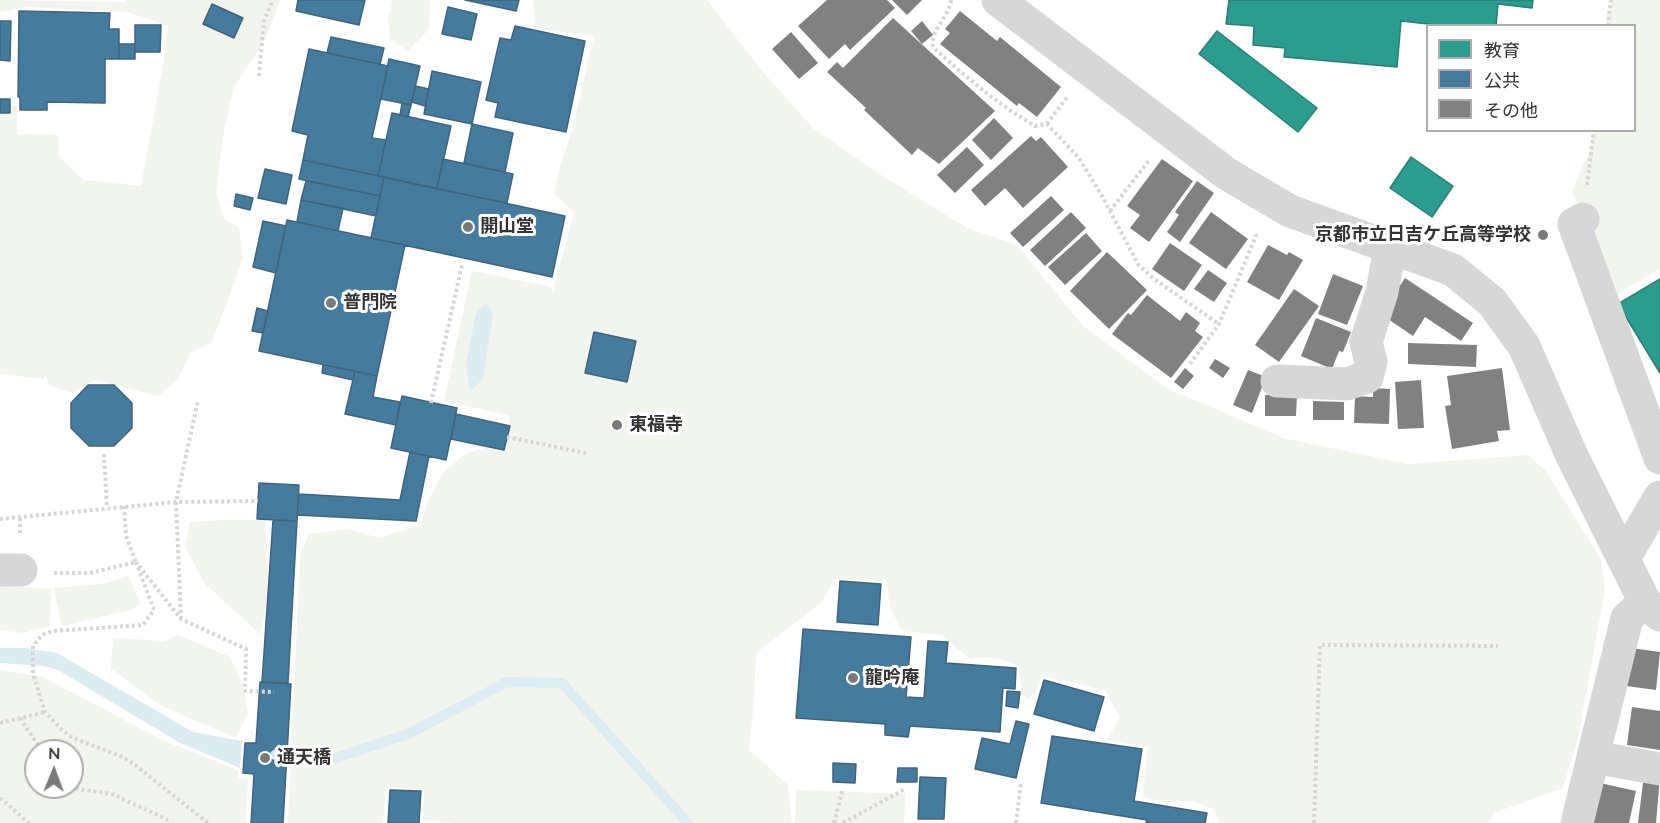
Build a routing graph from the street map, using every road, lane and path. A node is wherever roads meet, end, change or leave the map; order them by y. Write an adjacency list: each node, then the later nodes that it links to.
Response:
1 (273, 0): 6 (path)
2 (951, 0): 9 (path)
3 (998, 0): 12 (street)
4 (1611, 0): 5 (path)
5 (1608, 24)
6 (259, 76)
7 (1594, 132): 10 (path)
8 (1150, 158): 9 (path)
9 (1110, 211): 14 (path)
10 (1583, 219): 22 (street)
11 (1249, 228): 14 (path)
12 (1390, 248): 16 (street); 30 (street)
13 (462, 265): 18 (path)
14 (1219, 324): 15 (path)
15 (1190, 364)
16 (1277, 381)
17 (198, 399): 25 (path)
18 (431, 403)
19 (507, 437): 20 (path)
20 (586, 453)
21 (104, 454): 27 (path)
22 (1660, 458)
23 (1660, 497): 30 (street)
24 (258, 501): 25 (path)
25 (176, 502): 26 (path); 34 (path)
26 (124, 506): 27 (path); 31 (path)
27 (106, 508): 28 (path)
28 (20, 518): 29 (path); 32 (path)
29 (0, 519)
30 (1624, 558): 33 (street)
31 (136, 561): 32 (path); 34 (path); 37 (path)
32 (10, 570)
33 (1652, 608): 41 (street)
34 (181, 619): 36 (path)
35 (1498, 646): 54 (path)
36 (274, 692)
37 (45, 712): 38 (path); 50 (path)
38 (20, 718): 39 (path); 40 (path)
39 (0, 723)
40 (34, 739)
41 (1593, 757): 42 (street); 55 (street)
42 (1660, 769)
43 (1021, 783): 53 (path)
44 (843, 789): 51 (path)
45 (905, 789): 52 (path)
46 (84, 790): 49 (path)
47 (0, 798): 48 (path)
48 (29, 823)
49 (171, 823)
50 (208, 823)
51 (834, 823)
52 (843, 823)
53 (1016, 823)
54 (1314, 823)
55 (1577, 823)

